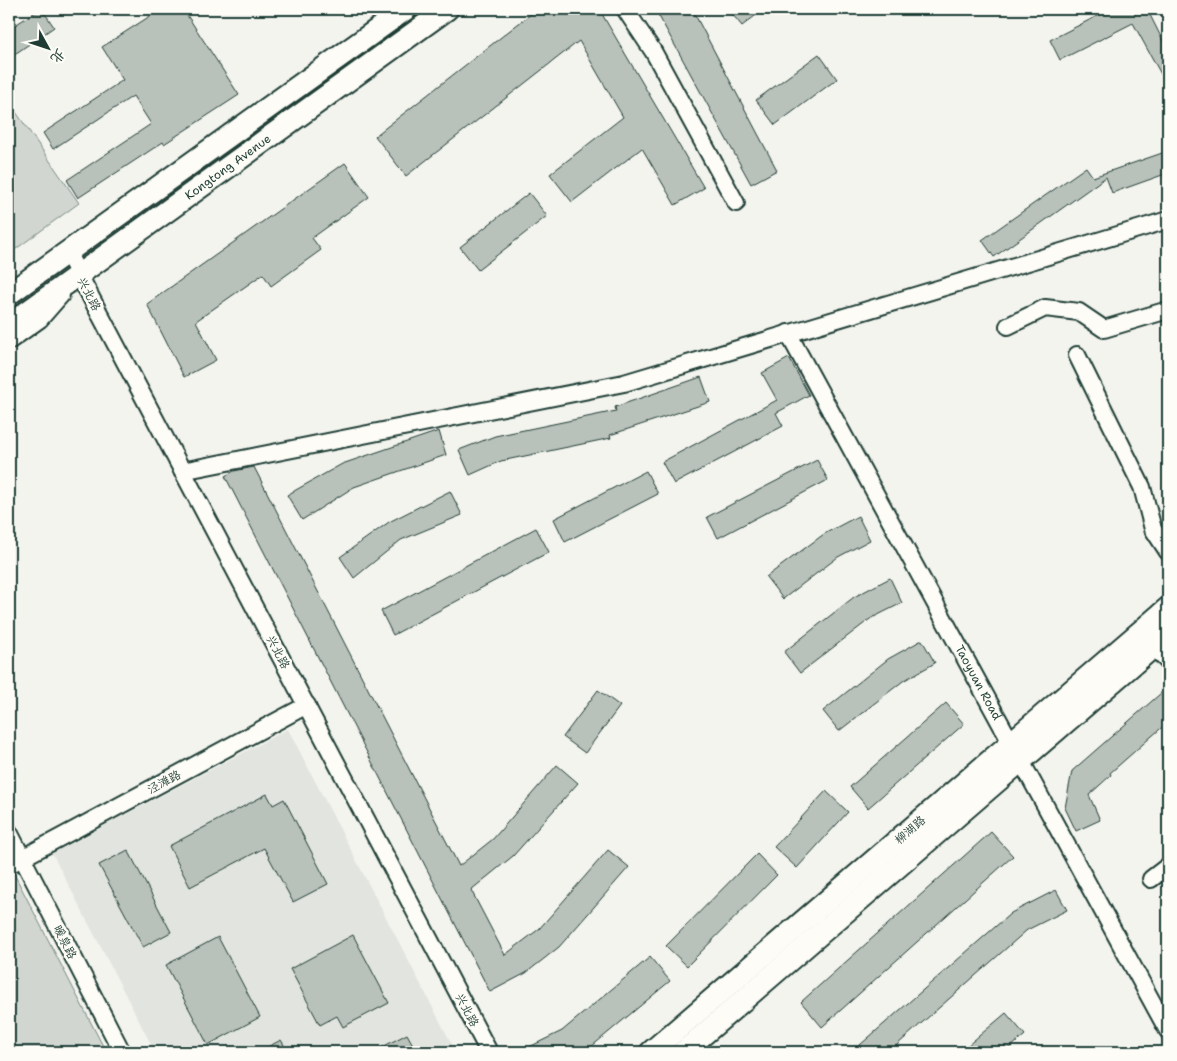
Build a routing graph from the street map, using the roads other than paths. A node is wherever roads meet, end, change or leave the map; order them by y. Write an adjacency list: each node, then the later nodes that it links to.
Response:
1 (406, 9): 6 (main road, Kongtong Avenue)
2 (447, 9): 7 (main road, Kongtong Avenue)
3 (625, 9): 4 (street)
4 (736, 203)
5 (1168, 220): 13 (street)
6 (67, 252): 7 (street, 兴北路); 8 (street); 9 (main road, Kongtong Avenue)
7 (78, 274): 11 (main road, Kongtong Avenue); 14 (street); 16 (street, 兴北路)
8 (9, 285)
9 (9, 294)
10 (1168, 310): 12 (street)
11 (9, 325)
12 (1008, 326)
13 (788, 333): 16 (street); 22 (street, Taoyuan Road)
14 (9, 341)
15 (1077, 355): 17 (street)
16 (182, 471): 21 (street, 兴北路)
17 (1168, 552)
18 (1168, 608): 22 (main road, 柳湖路)
19 (1165, 638): 20 (street); 23 (main road, 柳湖路)
20 (1168, 662)
21 (306, 705): 25 (street, 泾滩路); 30 (street, 兴北路)
22 (1012, 742): 23 (street, Taoyuan Road); 31 (main road, 柳湖路)
23 (1022, 760): 28 (street, Taoyuan Road); 32 (main road, 柳湖路)
24 (9, 832): 25 (street, 暖泉路)
25 (15, 862): 29 (street, 暖泉路)
26 (1168, 866): 27 (street)
27 (1151, 879)
28 (1168, 1031)
29 (122, 1052)
30 (489, 1052)
31 (651, 1052)
32 (683, 1052)

